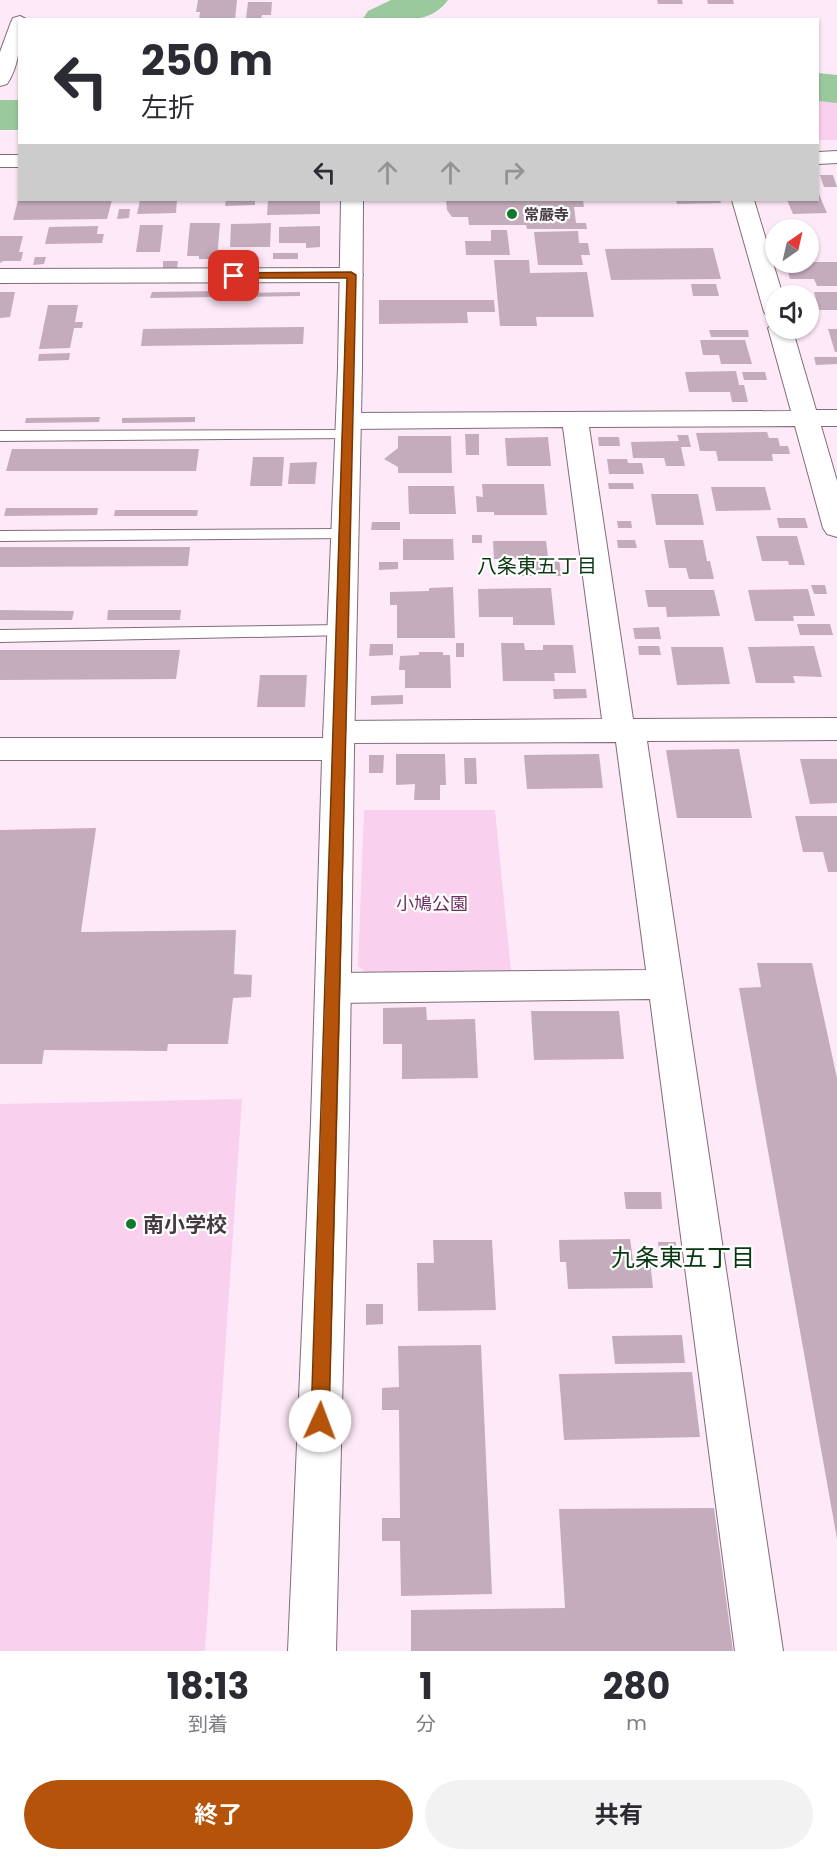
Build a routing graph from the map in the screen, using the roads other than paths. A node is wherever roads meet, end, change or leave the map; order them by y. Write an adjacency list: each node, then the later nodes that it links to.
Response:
1 (27, 0): 2 (street)
2 (21, 18)
3 (18, 27): 4 (street)
4 (0, 79)
5 (819, 158): 6 (street)
6 (837, 158)
7 (0, 161): 8 (street)
8 (18, 161)
9 (352, 201): 11 (street)
10 (743, 201): 13 (street)
11 (351, 275): 12 (street); 18 (street)
12 (0, 276)
13 (768, 285)
14 (783, 339): 15 (street)
15 (807, 418): 16 (street); 17 (street); 20 (street)
16 (837, 418)
17 (575, 420): 18 (street); 26 (street)
18 (349, 428): 19 (lane); 21 (street)
19 (0, 436)
20 (837, 528)
21 (345, 534): 22 (lane); 23 (street)
22 (0, 536)
23 (342, 631): 24 (lane); 27 (street)
24 (0, 636)
25 (837, 729): 26 (street)
26 (625, 730): 27 (street); 29 (street)
27 (338, 740): 28 (street); 30 (street)
28 (0, 750)
29 (666, 984): 30 (street); 32 (street)
30 (333, 988): 31 (street)
31 (312, 1651)
32 (759, 1651)

